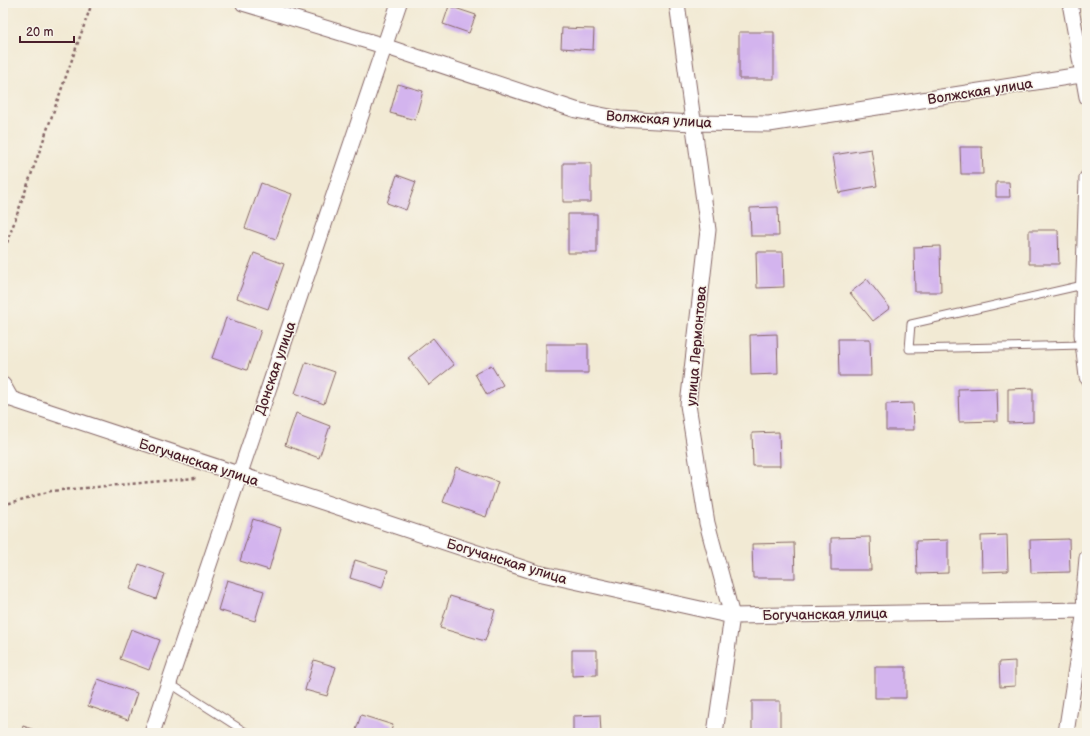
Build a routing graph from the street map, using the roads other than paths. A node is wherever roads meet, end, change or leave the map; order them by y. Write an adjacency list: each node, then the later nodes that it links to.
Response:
1 (243, 3): 5 (street, Волжская улица)
2 (399, 3): 5 (street, Донская улица)
3 (677, 3): 8 (street, улица Лермонтова)
4 (1070, 3): 6 (street)
5 (384, 46): 8 (street, Волжская улица); 14 (street, Донская улица)
6 (1085, 74): 7 (street); 8 (street, Волжская улица)
7 (1087, 97)
8 (693, 123): 17 (street, улица Лермонтова)
9 (1087, 178): 10 (street)
10 (1083, 285): 11 (street); 11 (lane)
11 (1083, 345): 12 (street)
12 (1087, 377)
13 (3, 385): 14 (street, Богучанская улица)
14 (239, 475): 17 (street, Богучанская улица); 18 (street, Донская улица)
15 (1087, 558): 16 (street)
16 (1086, 610): 17 (street, Богучанская улица); 22 (street)
17 (732, 616): 21 (street, улица Лермонтова)
18 (169, 683): 19 (street, Донская улица); 20 (lane)
19 (152, 733)
20 (247, 733)
21 (716, 733)
22 (1066, 733)

